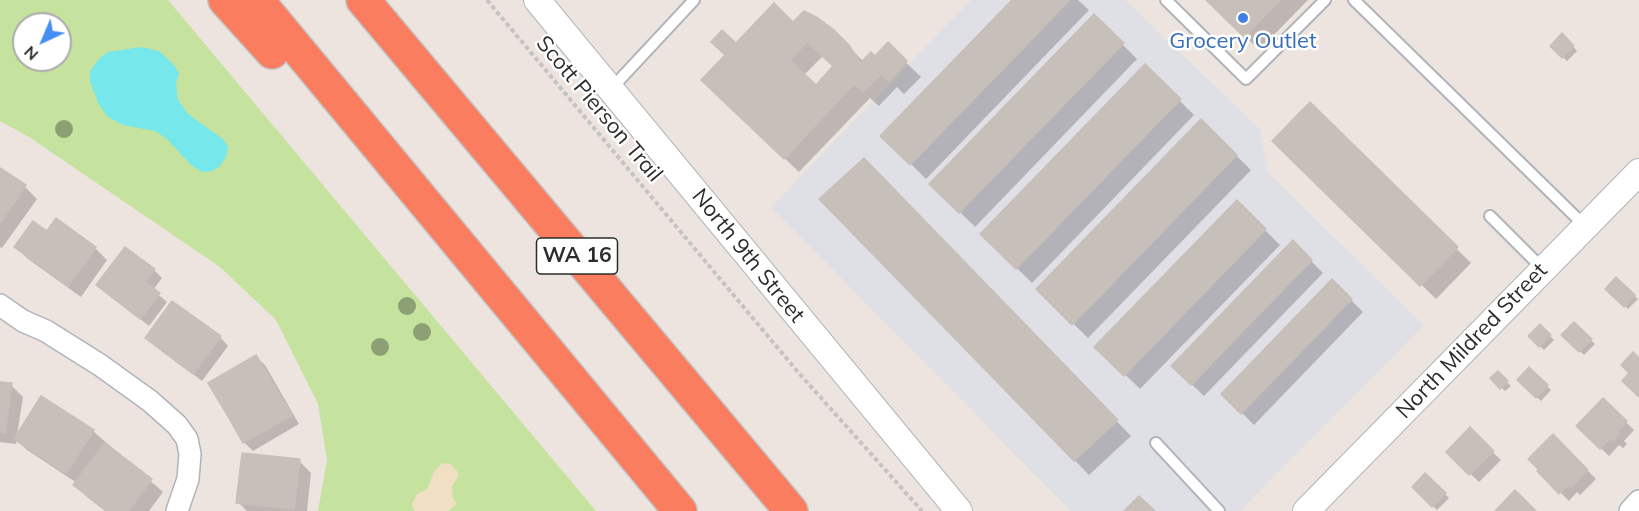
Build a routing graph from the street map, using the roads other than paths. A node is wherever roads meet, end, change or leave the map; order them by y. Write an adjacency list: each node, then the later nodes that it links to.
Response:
1 (225, 0): 18 (highway)
2 (257, 0): 18 (highway)
3 (363, 0): 22 (highway, WA 16)
4 (537, 0): 9 (street, North 9th Street)
5 (694, 0): 9 (lane)
6 (1166, 0): 7 (lane)
7 (1324, 0)
8 (1354, 0): 12 (lane)
9 (610, 89): 23 (street, North 9th Street)
10 (1639, 172): 12 (street, North Mildred Street)
11 (1490, 216): 13 (lane)
12 (1586, 226): 13 (street, North Mildred Street)
13 (1543, 270): 25 (street, North Mildred Street)
14 (0, 305): 16 (street)
15 (0, 321): 16 (street)
16 (23, 321): 20 (street)
17 (1156, 443): 24 (lane)
18 (628, 449): 21 (highway)
19 (1639, 501): 26 (street)
20 (177, 511)
21 (680, 511)
22 (791, 511)
23 (959, 511)
24 (1219, 511)
25 (1306, 511)
26 (1630, 511)

